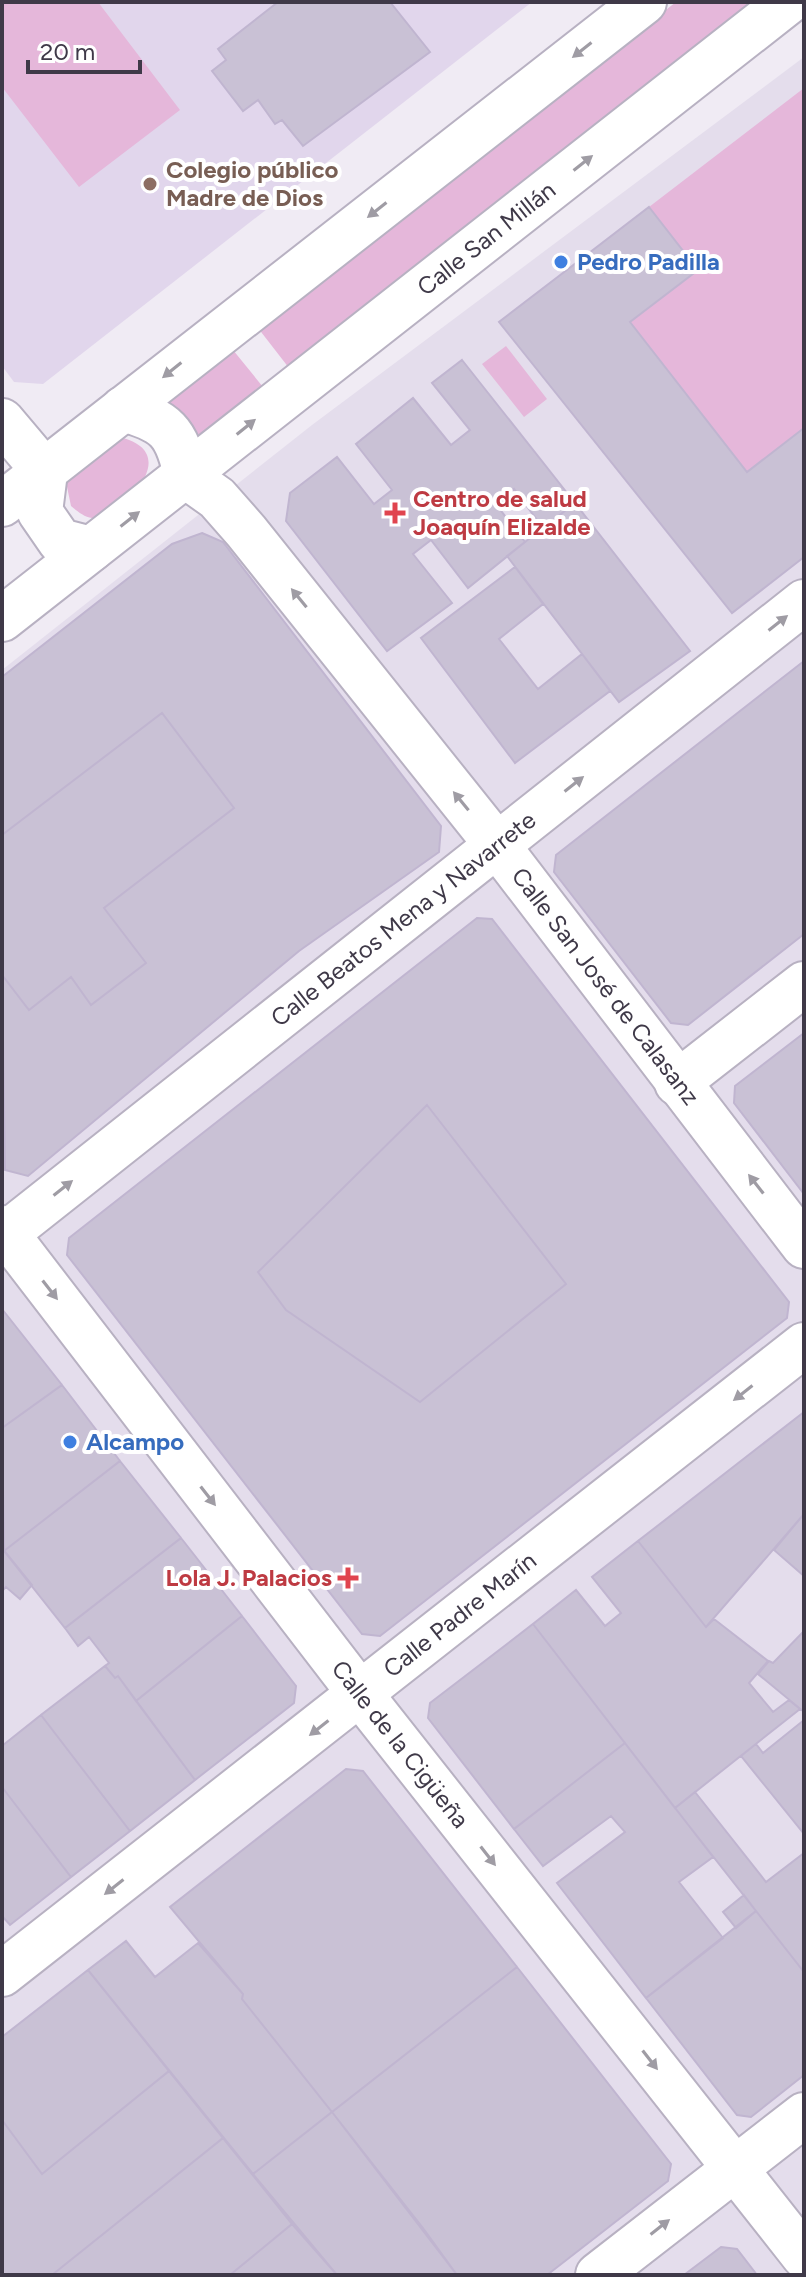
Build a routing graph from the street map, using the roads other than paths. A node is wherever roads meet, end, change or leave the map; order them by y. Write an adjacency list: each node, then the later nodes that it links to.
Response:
1 (644, 2): 3 (street, one-way to 3)
2 (788, 2): 6 (street, Calle San Millán, one-way to 2)
3 (123, 409): 5 (street); 6 (street)
4 (2, 421): 5 (street)
5 (45, 472): 7 (street); 8 (street)
6 (186, 476): 8 (street, Calle San Millán, one-way to 6); 11 (street, Calle San José de Calasanz, one-way to 6)
7 (2, 504)
8 (91, 549): 10 (street, Calle San Millán)
9 (804, 602): 11 (street, Calle Beatos Mena y Navarrete, one-way to 9)
10 (2, 619)
11 (497, 845): 13 (street, Calle San José de Calasanz); 14 (street, Calle Beatos Mena y Navarrete, one-way to 11)
12 (804, 984): 13 (street)
13 (677, 1083): 15 (street, Calle San José de Calasanz, one-way to 13)
14 (3, 1233): 17 (street, Calle de la Cigüeña, one-way to 17)
15 (804, 1246)
16 (804, 1345): 17 (street, Calle Padre Marín, one-way to 17)
17 (361, 1695): 18 (street, Calle Padre Marín, one-way to 18); 20 (street, Calle de la Cigüeña, one-way to 20)
18 (2, 1974)
19 (804, 2115): 20 (street)
20 (735, 2167): 21 (street, Calle de la Cigüeña); 22 (street, one-way to 20)
21 (804, 2256)
22 (598, 2275)

